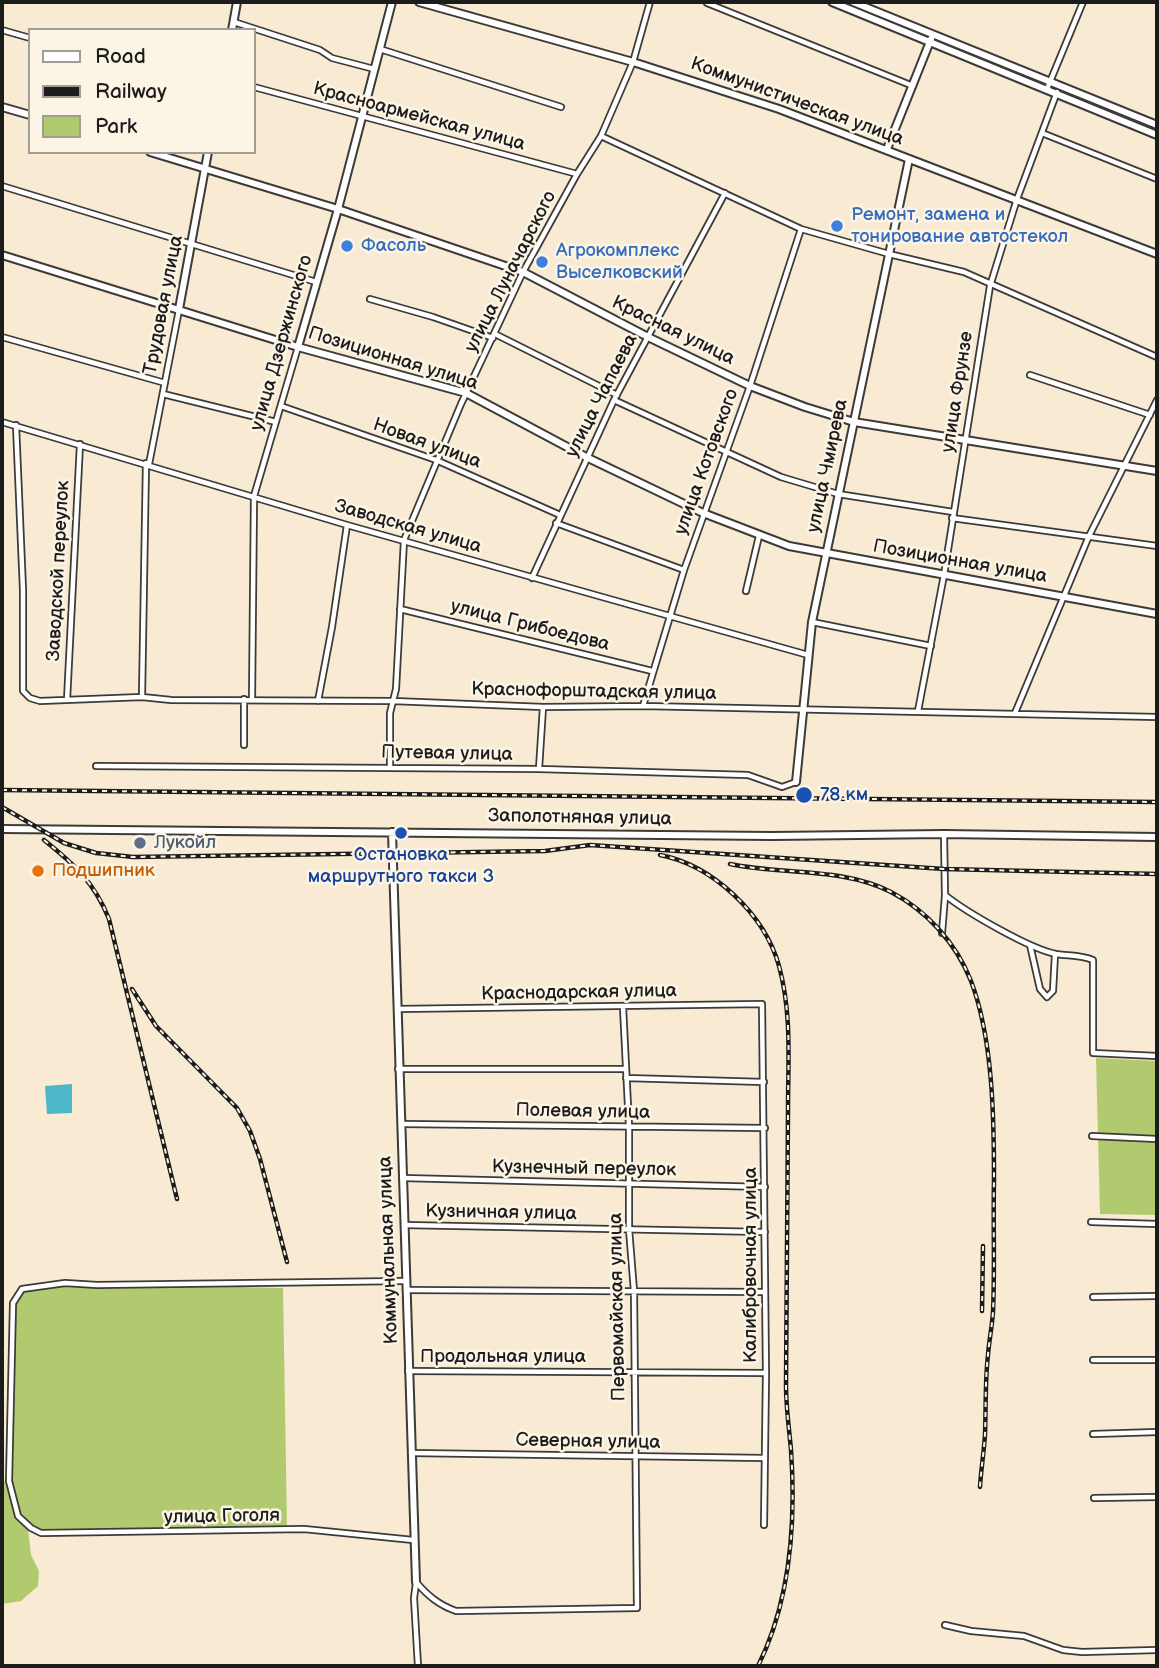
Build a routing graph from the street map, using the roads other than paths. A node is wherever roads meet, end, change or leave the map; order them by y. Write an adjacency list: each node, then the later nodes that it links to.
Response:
1 (237, 2): 9 (street)
2 (392, 2): 14 (street, улица Дзержинского)
3 (419, 2): 15 (street, Коммунистическая улица)
4 (650, 2): 15 (street, улица Луначарского)
5 (832, 2): 13 (street)
6 (853, 2): 13 (street)
7 (1083, 2): 18 (street)
8 (707, 3): 17 (street)
9 (233, 26)
10 (2, 30): 12 (street)
11 (256, 32): 16 (street)
12 (28, 37)
13 (931, 38): 17 (street); 18 (street)
14 (380, 49): 16 (street, улица Дзержинского); 23 (street)
15 (633, 62): 29 (street, улица Луначарского); 30 (street, Коммунистическая улица)
16 (375, 69): 25 (street, улица Дзержинского)
17 (914, 86): 30 (street)
18 (1049, 86): 19 (street); 21 (street)
19 (1060, 86): 21 (street, улица Фрунзе); 26 (street)
20 (256, 88): 25 (street, Красноармейская улица)
21 (1057, 93): 27 (street, улица Фрунзе); 28 (street)
22 (2, 107): 24 (street)
23 (561, 107)
24 (28, 114)
25 (361, 116): 35 (street, Красноармейская улица); 40 (street, улица Дзержинского)
26 (1157, 125)
27 (1042, 133): 36 (street); 39 (street, улица Фрунзе)
28 (1157, 135)
29 (601, 136): 35 (street, улица Луначарского); 38 (street)
30 (887, 149): 33 (street, Коммунистическая улица)
31 (156, 154): 34 (street, Красная улица)
32 (208, 154): 34 (street, Трудовая улица)
33 (909, 159): 39 (street, Коммунистическая улица); 43 (street, улица Чмирева)
34 (205, 169): 40 (street, Красная улица); 42 (street, Трудовая улица)
35 (577, 174): 46 (street, улица Луначарского)
36 (1157, 178)
37 (2, 186): 42 (street)
38 (725, 193): 41 (street); 53 (street, улица Чапаева)
39 (1017, 199): 44 (street, Коммунистическая улица); 48 (street, улица Фрунзе)
40 (338, 209): 46 (street, Красная улица); 47 (street, улица Дзержинского)
41 (801, 229): 43 (street); 58 (street, улица Котовского)
42 (191, 243): 47 (street); 50 (street, Трудовая улица)
43 (889, 254): 48 (street); 67 (street, улица Чмирева)
44 (1157, 254)
45 (2, 255): 50 (street, Позиционная улица)
46 (523, 272): 51 (street, улица Луначарского); 53 (street, Красная улица)
47 (316, 282): 54 (street, улица Дзержинского)
48 (990, 286): 55 (street); 69 (street, улица Фрунзе)
49 (370, 299): 51 (street)
50 (179, 309): 54 (street, Позиционная улица); 57 (street, Трудовая улица)
51 (494, 336): 60 (street, улица Луначарского); 61 (street)
52 (2, 337): 57 (street)
53 (648, 337): 58 (street, Красная улица); 61 (street, улица Чапаева)
54 (298, 347): 60 (street, Позиционная улица); 63 (street, улица Дзержинского)
55 (1157, 357)
56 (1030, 375): 64 (street)
57 (165, 383): 59 (street, Трудовая улица)
58 (750, 386): 67 (street, Красная улица); 71 (street, улица Котовского)
59 (163, 394): 66 (street); 74 (street, Трудовая улица)
60 (466, 394): 72 (street, Позиционная улица); 73 (street, улица Луначарского)
61 (615, 397): 71 (street); 72 (street, улица Чапаева)
62 (1157, 400): 64 (street)
63 (281, 406): 66 (street, улица Дзержинского); 73 (street, Новая улица)
64 (1150, 415): 75 (street)
65 (2, 422): 68 (street, Заводская улица)
66 (276, 422): 78 (street, улица Дзержинского)
67 (854, 422): 69 (street, Красная улица); 77 (street, улица Чмирева)
68 (16, 425): 70 (street, Заводская улица); 103 (street, Краснофорштадская улица)
69 (964, 442): 75 (street, Красная улица); 81 (street, улица Фрунзе)
70 (80, 444): 74 (street, Заводская улица); 103 (street, Заводской переулок)
71 (726, 453): 77 (street); 79 (street, улица Котовского)
72 (586, 457): 79 (street, Позиционная улица); 80 (street, улица Чапаева)
73 (436, 460): 80 (street, Новая улица); 86 (street, улица Луначарского)
74 (147, 464): 78 (street, Заводская улица); 101 (street, Трудовая улица)
75 (1127, 465): 76 (street, Красная улица); 85 (street)
76 (1157, 471)
77 (838, 494): 81 (street); 88 (street, улица Чмирева)
78 (254, 496): 83 (street, Заводская улица); 104 (street, улица Дзержинского)
79 (703, 513): 84 (street, Позиционная улица); 89 (street, улица Котовского)
80 (560, 515): 82 (street, улица Чапаева)
81 (953, 515): 85 (street); 90 (street, улица Фрунзе)
82 (556, 523): 89 (street); 91 (street, улица Чапаева)
83 (347, 525): 86 (street, Заводская улица); 105 (street)
84 (759, 536): 88 (street, Позиционная улица); 92 (street)
85 (1089, 537): 87 (street); 93 (street)
86 (404, 540): 91 (street, Заводская улица); 94 (street, улица Луначарского)
87 (1157, 546)
88 (825, 555): 90 (street, Позиционная улица); 97 (street, улица Чмирева)
89 (684, 570): 96 (street, улица Котовского)
90 (944, 575): 93 (street, Позиционная улица); 98 (street, улица Фрунзе)
91 (532, 578): 96 (street, Заводская улица)
92 (746, 591)
93 (1063, 596): 95 (street, Позиционная улица); 111 (street)
94 (400, 609): 100 (street, улица Грибоедова); 106 (street, улица Луначарского)
95 (1157, 614)
96 (670, 617): 99 (street, Заводская улица); 100 (street, улица Котовского)
97 (812, 622): 98 (street); 99 (street, улица Чмирева)
98 (930, 646): 110 (street, улица Фрунзе)
99 (808, 655): 109 (street, улица Чмирева)
100 (652, 671): 107 (street, улица Котовского)
101 (142, 697): 102 (street, Краснофорштадская улица); 103 (street, Краснофорштадская улица)
102 (244, 699): 104 (street, Краснофорштадская улица); 113 (street)
103 (67, 700)
104 (252, 700): 105 (street, Краснофорштадская улица)
105 (318, 701): 106 (street, Краснофорштадская улица)
106 (393, 701): 108 (street, Краснофорштадская улица); 115 (street, улица Луначарского)
107 (643, 706): 108 (street, Краснофорштадская улица); 109 (street, Краснофорштадская улица)
108 (543, 707): 116 (street)
109 (804, 710): 110 (street, Краснофорштадская улица); 117 (street, улица Чмирева)
110 (918, 711): 111 (street, Краснофорштадская улица)
111 (1015, 713): 112 (street, Краснофорштадская улица)
112 (1157, 717)
113 (244, 745)
114 (96, 766): 115 (street, Путевая улица)
115 (390, 768): 116 (street, Путевая улица)
116 (539, 769): 117 (street, Путевая улица)
117 (796, 782)
118 (2, 829): 119 (street, Заполотняная улица)
119 (392, 832): 120 (street, Заполотняная улица); 128 (street, Коммунальная улица)
120 (944, 834): 121 (street, Заполотняная улица); 122 (street)
121 (1157, 837)
122 (945, 895): 123 (street); 124 (street)
123 (942, 933)
124 (1030, 944): 125 (street); 125 (street)
125 (1055, 954): 129 (street)
126 (762, 1004): 127 (street, Краснодарская улица); 133 (street, Калибровочная улица)
127 (623, 1007): 128 (street, Краснодарская улица); 131 (street, Первомайская улица)
128 (397, 1009): 130 (street, Коммунальная улица)
129 (1157, 1056)
130 (398, 1069): 131 (street); 134 (street, Коммунальная улица)
131 (625, 1069): 132 (street, Первомайская улица)
132 (626, 1078): 133 (street); 135 (street, Первомайская улица)
133 (764, 1082): 136 (street, Калибровочная улица)
134 (400, 1124): 135 (street, Полевая улица); 139 (street, Коммунальная улица)
135 (629, 1126): 136 (street, Полевая улица); 140 (street, Первомайская улица)
136 (765, 1128): 141 (street, Калибровочная улица)
137 (1092, 1136): 138 (street)
138 (1157, 1139)
139 (402, 1178): 140 (street, Кузнечный переулок); 144 (street, Коммунальная улица)
140 (630, 1184): 141 (street, Кузнечный переулок); 145 (street, Первомайская улица)
141 (765, 1187): 146 (street, Калибровочная улица)
142 (1091, 1222): 143 (street)
143 (1157, 1224)
144 (404, 1225): 145 (street, Кузничная улица); 147 (street, Коммунальная улица)
145 (629, 1229): 146 (street, Кузничная улица); 149 (street, Первомайская улица)
146 (765, 1232): 150 (street, Калибровочная улица)
147 (405, 1281): 148 (street, Коммунальная улица); 164 (street)
148 (406, 1290): 149 (street); 155 (street, Коммунальная улица)
149 (634, 1291): 150 (street); 156 (street, Первомайская улица)
150 (764, 1292): 157 (street, Калибровочная улица)
151 (1157, 1296): 152 (street)
152 (1093, 1297)
153 (1093, 1360): 154 (street)
154 (1157, 1360)
155 (408, 1371): 156 (street, Продольная улица); 160 (street, Коммунальная улица)
156 (633, 1371): 157 (street, Продольная улица); 161 (street, Первомайская улица)
157 (766, 1373): 162 (street, Калибровочная улица)
158 (1157, 1432): 159 (street)
159 (1093, 1434)
160 (411, 1453): 161 (street, Северная улица); 168 (street, Коммунальная улица)
161 (636, 1456): 162 (street, Северная улица); 169 (street, Первомайская улица)
162 (765, 1458): 167 (street, Калибровочная улица)
163 (2, 1477): 164 (street)
164 (9, 1482): 168 (street, улица Гоголя)
165 (1157, 1497): 166 (street)
166 (1094, 1498)
167 (764, 1525)
168 (413, 1541): 169 (street, Коммунальная улица)
169 (416, 1582): 172 (street, Коммунальная улица)
170 (945, 1625): 171 (street)
171 (1157, 1650)
172 (418, 1666)

